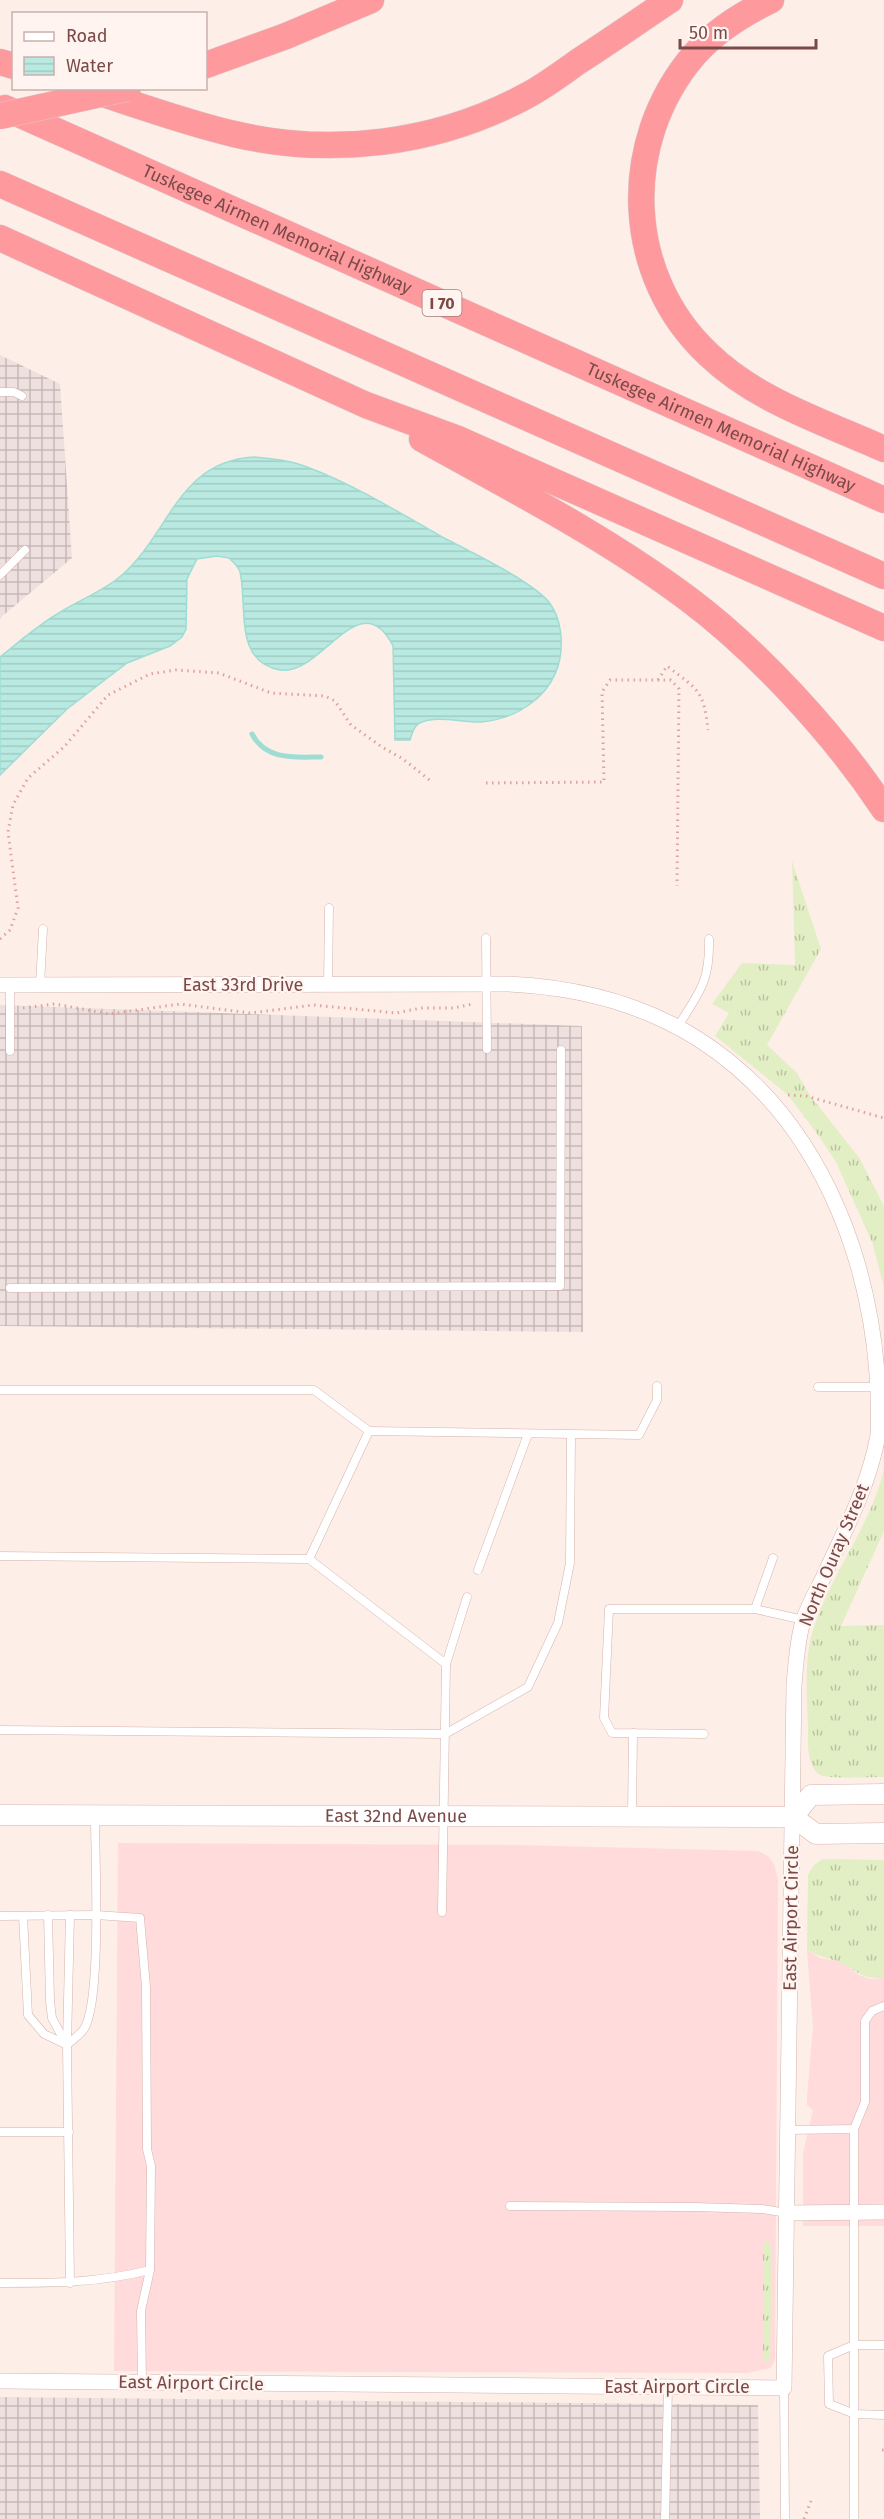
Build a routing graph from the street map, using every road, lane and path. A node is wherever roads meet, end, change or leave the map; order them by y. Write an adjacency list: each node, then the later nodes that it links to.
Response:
1 (371, 0): 4 (highway)
2 (670, 0): 5 (highway)
3 (771, 0): 14 (highway)
4 (207, 65)
5 (91, 90)
6 (119, 90): 8 (highway, bridge)
7 (0, 106): 15 (highway, Tuskegee Airmen Memorial Highway / I 70)
8 (0, 116)
9 (0, 184): 18 (highway)
10 (0, 238): 13 (highway)
11 (0, 392): 12 (lane)
12 (22, 396)
13 (366, 405): 19 (highway); 24 (highway)
14 (884, 449)
15 (884, 500)
16 (26, 550): 17 (lane)
17 (0, 575)
18 (884, 576)
19 (884, 628)
20 (658, 680): 21 (path); 23 (path); 25 (path)
21 (708, 730)
22 (432, 782): 29 (path)
23 (486, 783)
24 (884, 809)
25 (677, 885)
26 (329, 908): 34 (lane)
27 (43, 929): 33 (lane)
28 (486, 938): 31 (lane)
29 (0, 939)
30 (709, 939): 37 (lane)
31 (486, 984): 34 (street, East 33rd Drive); 35 (lane); 37 (street, North Ouray Street)
32 (5, 985): 33 (street, East 33rd Drive); 36 (lane)
33 (40, 985): 34 (street, East 33rd Drive)
34 (328, 985)
35 (486, 1005): 36 (path); 38 (lane)
36 (10, 1008): 40 (lane)
37 (677, 1028): 46 (street, North Ouray Street)
38 (487, 1049)
39 (561, 1050): 43 (lane)
40 (10, 1051)
41 (788, 1095): 42 (path)
42 (884, 1118)
43 (10, 1288)
44 (657, 1386): 50 (lane)
45 (819, 1387): 46 (lane)
46 (882, 1388): 57 (street, North Ouray Street)
47 (0, 1390): 48 (lane)
48 (369, 1431): 49 (lane); 53 (lane)
49 (528, 1434): 50 (lane); 54 (lane)
50 (571, 1435): 61 (lane)
51 (0, 1556): 53 (lane)
52 (773, 1558): 56 (lane)
53 (309, 1559): 58 (lane)
54 (478, 1570)
55 (467, 1597): 58 (lane)
56 (755, 1609): 57 (lane); 60 (lane)
57 (804, 1620): 68 (street, North Ouray Street)
58 (446, 1664): 61 (lane)
59 (0, 1730): 61 (lane)
60 (633, 1733): 62 (lane); 67 (lane)
61 (445, 1734): 66 (lane)
62 (704, 1734)
63 (884, 1794): 68 (street)
64 (0, 1815): 65 (street, East 32nd Avenue)
65 (95, 1815): 66 (street, East 32nd Avenue); 73 (lane)
66 (444, 1816): 67 (street, East 32nd Avenue); 70 (lane)
67 (632, 1816): 68 (street, East 32nd Avenue)
68 (793, 1817): 69 (street); 79 (street, East Airport Circle)
69 (884, 1833)
70 (442, 1912)
71 (48, 1915): 72 (lane); 75 (lane); 77 (lane)
72 (70, 1915): 73 (lane); 77 (lane)
73 (96, 1915): 77 (lane); 86 (lane)
74 (0, 1916): 75 (lane)
75 (23, 1916): 77 (lane)
76 (884, 2006): 78 (lane)
77 (67, 2045): 81 (lane)
78 (854, 2129): 79 (lane); 83 (lane)
79 (788, 2130): 85 (street, East Airport Circle)
80 (0, 2132): 81 (lane)
81 (69, 2132): 88 (lane)
82 (510, 2206): 85 (lane)
83 (854, 2212): 84 (street); 85 (street); 89 (lane)
84 (884, 2212)
85 (787, 2213): 94 (street, East Airport Circle)
86 (150, 2270): 88 (lane); 92 (lane)
87 (0, 2283): 88 (lane)
88 (70, 2283)
89 (854, 2345): 90 (lane); 95 (lane); 95 (lane)
90 (884, 2345)
91 (0, 2381): 92 (street, East Airport Circle)
92 (142, 2383): 93 (street, East Airport Circle)
93 (668, 2387): 94 (street, East Airport Circle); 98 (lane)
94 (784, 2388): 99 (lane)
95 (855, 2414): 96 (lane); 101 (lane)
96 (884, 2415)
97 (812, 2501): 100 (path)
98 (665, 2519)
99 (785, 2519)
100 (804, 2519)
101 (854, 2519)

